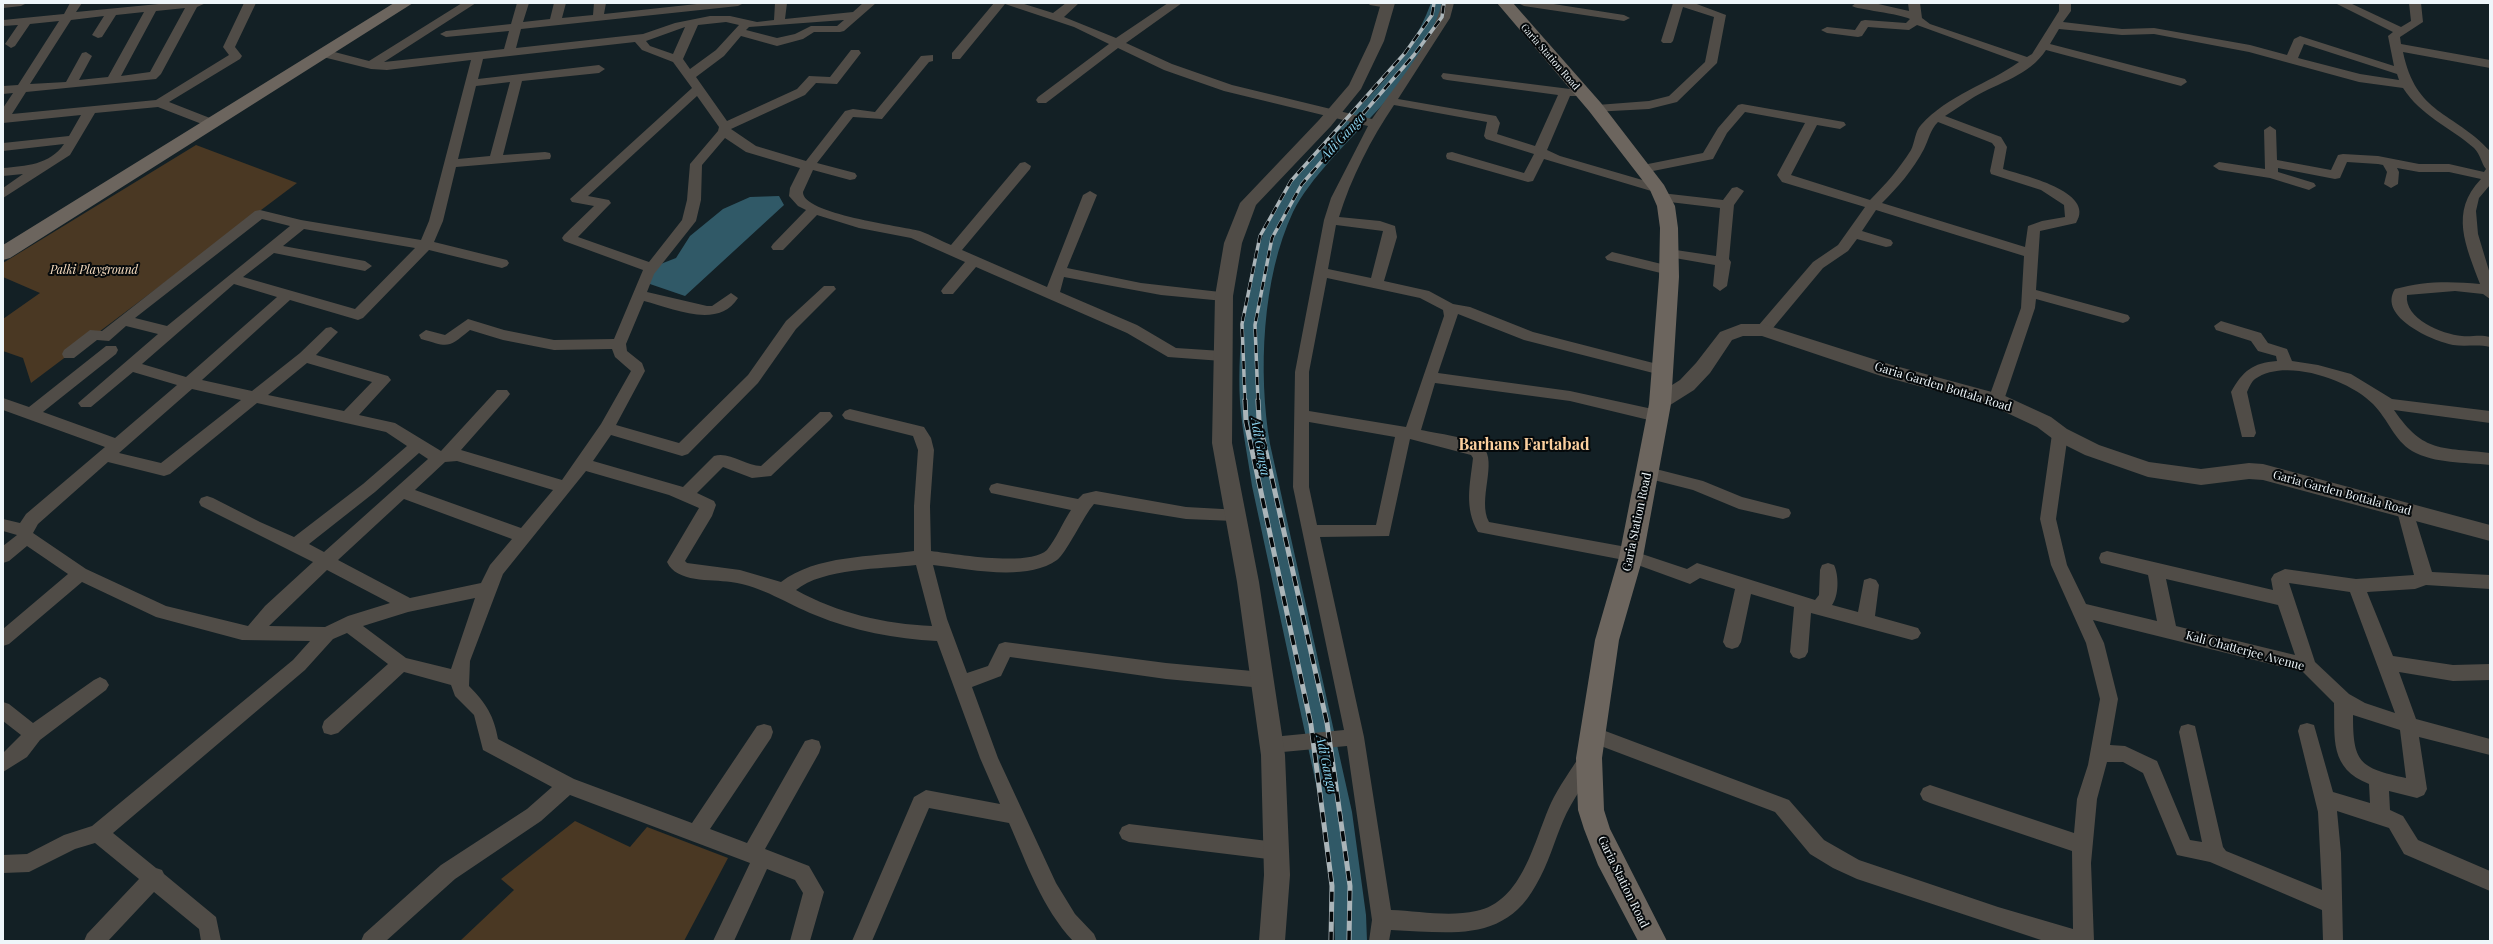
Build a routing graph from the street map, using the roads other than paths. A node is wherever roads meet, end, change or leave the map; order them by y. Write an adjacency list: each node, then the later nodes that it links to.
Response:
1 (21, 3): 27 (street)
2 (76, 3): 35 (street)
3 (250, 3): 86 (street)
4 (405, 3): 31 (main road)
5 (470, 3): 70 (street)
6 (523, 3): 47 (street)
7 (560, 3): 43 (street)
8 (600, 3): 36 (street)
9 (738, 3): 25 (street)
10 (781, 3): 45 (street)
11 (870, 3): 34 (street)
12 (1000, 3): 64 (street)
13 (1010, 3): 37 (street)
14 (1073, 3): 37 (street)
15 (1176, 3): 55 (street)
16 (1448, 3): 85 (street)
17 (1505, 3): 83 (main road, Garia Station Road)
18 (1524, 3): 38 (street)
19 (1680, 3): 54 (street); 88 (street)
20 (1914, 3): 39 (street)
21 (2065, 3): 46 (street)
22 (2341, 3): 50 (street)
23 (2415, 3): 50 (street)
24 (196, 4): 30 (street); 75 (street)
25 (714, 4): 28 (street); 41 (street)
26 (1383, 4): 89 (street)
27 (3, 5)
28 (676, 6): 32 (street)
29 (1858, 6): 39 (street)
30 (152, 8): 33 (street); 75 (street)
31 (388, 8): 60 (main road); 93 (main road)
32 (637, 8): 36 (street); 53 (street)
33 (113, 11): 35 (street); 52 (street)
34 (856, 14): 45 (street); 48 (street)
35 (67, 15): 40 (street); 81 (street)
36 (598, 17): 43 (street)
37 (1056, 17): 55 (street)
38 (1624, 18)
39 (1915, 18): 49 (street); 68 (street)
40 (27, 20): 42 (street); 56 (street)
41 (712, 20): 44 (street); 48 (street)
42 (3, 23)
43 (556, 23): 47 (street)
44 (693, 23): 53 (street); 66 (street)
45 (779, 23): 48 (street)
46 (2056, 25): 57 (street); 67 (street)
47 (516, 27): 51 (street); 59 (street)
48 (742, 29): 78 (street)
49 (1827, 30)
50 (2400, 31): 58 (street)
51 (446, 34)
52 (98, 35)
53 (636, 39): 59 (street); 66 (street)
54 (1667, 41)
55 (1119, 42): 84 (street); 89 (street)
56 (11, 44)
57 (2044, 46): 68 (street); 76 (street)
58 (2396, 47): 69 (street); 72 (street)
59 (509, 51): 62 (street)
60 (323, 53): 70 (street); 93 (main road)
61 (855, 53): 96 (street)
62 (478, 55): 70 (street); 77 (street)
63 (86, 56): 79 (street)
64 (956, 56)
65 (929, 58): 108 (street)
66 (677, 59): 78 (street)
67 (2291, 60): 72 (street); 80 (street)
68 (2028, 61): 90 (street)
69 (2490, 64)
70 (371, 65)
71 (599, 69): 74 (street)
72 (2402, 72): 80 (street)
73 (1447, 76): 83 (street)
74 (517, 78): 77 (street); 105 (street)
75 (112, 81): 79 (street)
76 (2181, 82)
77 (471, 83): 107 (street)
78 (693, 83): 96 (street); 145 (street)
79 (70, 85): 81 (street)
80 (2407, 85): 100 (street)
81 (21, 89): 82 (street); 91 (street)
82 (3, 90)
83 (1573, 93): 88 (main road, Garia Station Road); 102 (street)
84 (1042, 100)
85 (1391, 100): 94 (street); 102 (street)
86 (159, 103): 87 (street); 93 (street)
87 (91, 109): 91 (street); 98 (street)
88 (1597, 109): 113 (main road, Garia Station Road)
89 (1333, 113): 94 (street); 158 (street)
90 (1936, 117): 125 (street); 137 (street)
91 (3, 118)
92 (1813, 120): 95 (street); 113 (street); 125 (street)
93 (207, 122): 132 (main road); 138 (main road)
94 (1375, 124): 128 (street)
95 (1840, 125)
96 (724, 130): 108 (street); 145 (street)
97 (2270, 130): 114 (street)
98 (73, 139): 101 (street); 112 (street)
99 (2490, 140): 100 (street)
100 (2478, 146): 111 (street)
101 (3, 147)
102 (1541, 152): 104 (street); 122 (street)
103 (545, 156): 105 (street)
104 (1452, 156)
105 (495, 160): 107 (street)
106 (2388, 162): 114 (street); 118 (street); 119 (street)
107 (451, 163): 133 (street)
108 (808, 166): 117 (street); 127 (street)
109 (1024, 166): 136 (street)
110 (2219, 166): 114 (street)
111 (2490, 166)
112 (43, 168): 115 (street); 123 (street)
113 (1643, 169): 122 (main road, Garia Station Road)
114 (2272, 169): 120 (street)
115 (3, 172)
116 (2490, 172): 118 (street)
117 (850, 176)
118 (2490, 177): 153 (street)
119 (2391, 184)
120 (2309, 186)
121 (1737, 191): 126 (street)
122 (1660, 193): 126 (street); 141 (main road, Garia Station Road)
123 (3, 194)
124 (1090, 195): 146 (street)
125 (1874, 204): 130 (street); 137 (street)
126 (1727, 205): 142 (street)
127 (814, 209): 134 (street); 136 (street)
128 (1331, 220): 147 (street); 149 (street)
129 (301, 224): 133 (street); 135 (street); 162 (street)
130 (1854, 233): 131 (street); 164 (street)
131 (1886, 242)
132 (3, 244)
133 (426, 245): 143 (street); 157 (street)
134 (778, 247)
135 (271, 248): 144 (street); 148 (street)
136 (953, 252): 140 (street)
137 (2031, 252): 154 (street)
138 (3, 254)
139 (1612, 257): 141 (street)
140 (974, 261): 152 (street); 156 (street)
141 (1669, 261): 142 (street); 176 (main road, Garia Station Road)
142 (1724, 262): 150 (street)
143 (502, 263)
144 (365, 266)
145 (651, 268): 155 (street)
146 (1059, 271): 156 (street); 158 (street)
147 (1320, 272): 149 (street); 188 (street)
148 (232, 279): 157 (street); 165 (street)
149 (1376, 284): 160 (street)
150 (1720, 286)
151 (829, 289): 192 (street)
152 (948, 291)
153 (2489, 292): 168 (street)
154 (2030, 293): 161 (street); 182 (street)
155 (638, 295): 159 (street); 169 (street)
156 (1052, 295): 172 (street)
157 (286, 296): 178 (street)
158 (1224, 296): 172 (street)
159 (731, 298)
160 (1450, 308): 176 (street); 177 (street)
161 (2123, 318)
162 (123, 320): 165 (street); 171 (street)
163 (2221, 326): 174 (street)
164 (1763, 330): 182 (street, Garia Garden Bottala Road); 185 (street, Garia Garden Bottala Road)
165 (169, 332): 175 (street)
166 (331, 332): 173 (street)
167 (426, 335): 169 (street)
168 (2490, 342)
169 (619, 344): 192 (street)
170 (111, 350): 186 (street)
171 (69, 354)
172 (1222, 356): 210 (street)
173 (305, 357): 180 (street); 191 (street)
174 (2286, 365): 181 (street); 194 (street)
175 (130, 366): 178 (street); 183 (street)
176 (1661, 370): 185 (main road, Garia Station Road)
177 (1429, 376): 185 (street); 193 (street)
178 (189, 383): 180 (street); 197 (street)
179 (502, 394): 198 (street)
180 (254, 396): 191 (street); 197 (street)
181 (2378, 399): 190 (street); 199 (street)
182 (1996, 400): 195 (street, Garia Garden Bottala Road)
183 (86, 403)
184 (3, 404): 186 (street)
185 (1659, 409): 201 (main road, Garia Station Road)
186 (32, 413): 197 (street)
187 (850, 415): 219 (street)
188 (1301, 415): 193 (street); 212 (street)
189 (825, 416): 205 (street)
190 (2490, 417)
191 (347, 418): 196 (street)
192 (607, 428): 200 (street)
193 (1408, 433): 212 (street); 218 (street)
194 (2248, 433)
195 (2060, 434): 208 (street, Garia Garden Bottala Road); 235 (street)
196 (417, 446): 198 (street); 216 (street)
197 (111, 450): 213 (street)
198 (443, 457): 202 (street); 204 (street)
199 (2490, 458)
200 (581, 464): 202 (street); 205 (street)
201 (1648, 473): 209 (street); 218 (main road, Garia Station Road)
202 (565, 487): 215 (street)
203 (997, 489): 207 (street)
204 (403, 492): 215 (street); 221 (street)
205 (685, 495): 231 (street)
206 (207, 502): 216 (street)
207 (1082, 506): 210 (street); 219 (street)
208 (2405, 511): 214 (street, Garia Garden Bottala Road); 225 (street)
209 (1783, 513)
210 (1234, 515): 251 (street)
211 (3, 525): 213 (street)
212 (1310, 531): 263 (street)
213 (25, 533): 217 (street); 224 (street)
214 (2490, 533)
215 (523, 536): 230 (street)
216 (296, 545): 221 (street)
217 (3, 556)
218 (1631, 556): 227 (street); 262 (main road, Garia Station Road)
219 (923, 557): 231 (street); 242 (street)
220 (2107, 558): 223 (street)
221 (326, 562): 233 (street); 239 (street)
222 (1828, 570): 234 (street)
223 (2156, 570): 232 (street); 238 (street)
224 (80, 574): 239 (street); 243 (street)
225 (2425, 578): 226 (street); 229 (street)
226 (2490, 582)
227 (1744, 585): 234 (street); 244 (street)
228 (1870, 585): 236 (street)
229 (2356, 586): 232 (street); 246 (street)
230 (487, 588): 233 (street); 250 (street)
231 (784, 590): 242 (street)
232 (2286, 600): 248 (street)
233 (408, 605): 237 (street)
234 (1811, 606): 236 (street); 245 (street)
235 (2078, 609): 238 (street, Kali Chatterjee Avenue); 267 (street)
236 (1866, 621): 240 (street)
237 (348, 624): 241 (street); 247 (street)
238 (2168, 630): 248 (street, Kali Chatterjee Avenue)
239 (253, 633): 241 (street)
240 (1912, 633)
241 (328, 634): 276 (street)
242 (943, 634): 252 (street)
243 (3, 639)
244 (1732, 642)
245 (1799, 652)
246 (2388, 663): 249 (street); 256 (street)
247 (401, 664): 250 (street); 257 (street)
248 (2308, 666): 254 (street, Kali Chatterjee Avenue)
249 (2490, 672)
250 (459, 679): 271 (street)
251 (1263, 680): 252 (street); 264 (street)
252 (960, 683): 274 (street)
253 (100, 685): 261 (street)
254 (2343, 700): 256 (street, Kali Chatterjee Avenue); 270 (street)
255 (3, 710): 261 (street)
256 (2408, 724): 266 (street, Kali Chatterjee Avenue); 270 (street)
257 (331, 726)
258 (2308, 731): 273 (street)
259 (764, 732): 277 (street)
260 (2188, 732): 281 (street)
261 (33, 734): 269 (street)
262 (1592, 734): 268 (main road, Garia Station Road); 298 (street)
263 (1355, 737): 264 (street); 287 (street)
264 (1272, 745): 280 (street)
265 (812, 747): 282 (street)
266 (2490, 747)
267 (2100, 753): 279 (street); 281 (street)
268 (1589, 758): 287 (street); 297 (main road, Garia Station Road)
269 (3, 764)
270 (2378, 781): 275 (street)
271 (567, 785): 277 (street); 290 (street)
272 (1930, 794): 279 (street)
273 (2323, 798): 275 (street); 286 (street)
274 (1014, 815): 293 (street); 294 (street)
275 (2381, 815): 285 (street)
276 (98, 833): 283 (street); 284 (street)
277 (696, 833): 282 (street)
278 (1129, 833): 280 (street)
279 (2083, 846): 298 (street)
280 (1276, 851): 295 (street)
281 (2216, 854): 286 (street)
282 (757, 855): 291 (street); 292 (street)
283 (3, 864)
284 (155, 877): 288 (street); 289 (street)
285 (2490, 881)
286 (2331, 904): 299 (street)
287 (1382, 920): 296 (street)
288 (94, 941)
289 (212, 941)
290 (371, 941)
291 (723, 941)
292 (800, 941)
293 (862, 941)
294 (1088, 941)
295 (1272, 941)
296 (1378, 941)
297 (1653, 941)
298 (2083, 941)
299 (2333, 941)

